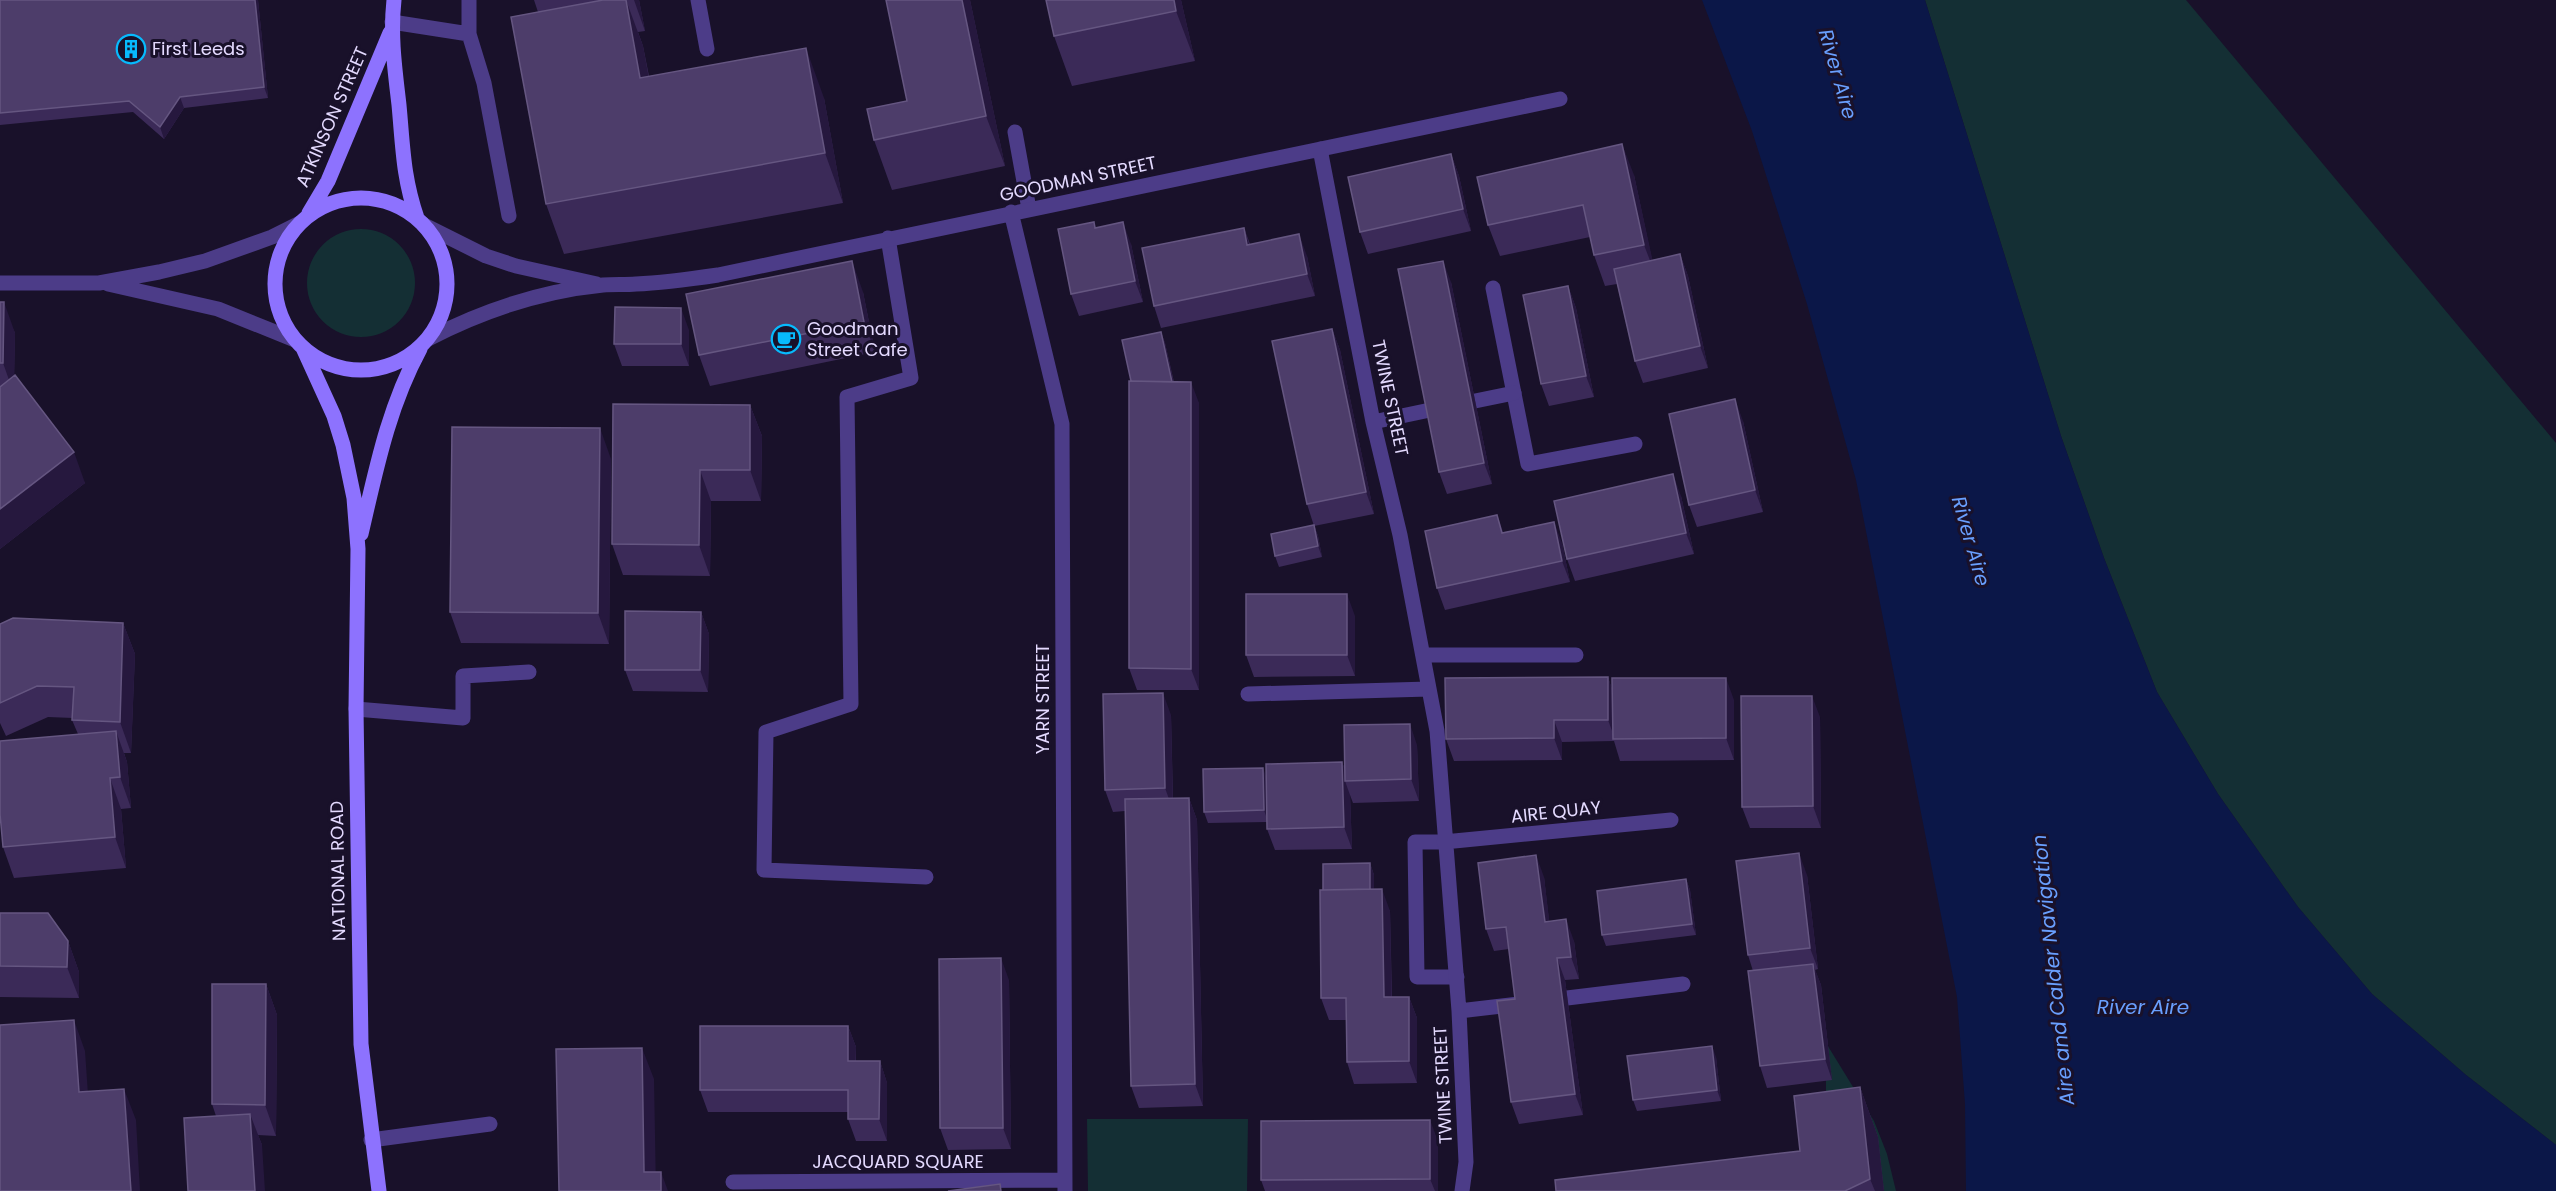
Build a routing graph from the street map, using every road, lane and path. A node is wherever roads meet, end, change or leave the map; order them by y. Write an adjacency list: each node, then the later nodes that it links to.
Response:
1 (394, 0): 4 (street, ATKINSON STREET)
2 (469, 0): 5 (street)
3 (698, 0): 6 (street)
4 (391, 26): 5 (street); 13 (street, ATKINSON STREET); 14 (street, ATKINSON STREET)
5 (469, 34): 12 (street)
6 (707, 49)
7 (1560, 99): 9 (street, GOODMAN STREET)
8 (1015, 132): 10 (street)
9 (1320, 149): 10 (street, GOODMAN STREET); 25 (street, TWINE STREET)
10 (1029, 209): 11 (street, GOODMAN STREET)
11 (1011, 213): 15 (street, GOODMAN STREET); 45 (street, YARN STREET)
12 (509, 216)
13 (303, 220): 14 (street); 17 (street); 21 (street)
14 (421, 222): 18 (street, GOODMAN STREET); 20 (street)
15 (888, 238): 18 (street, GOODMAN STREET); 36 (street)
16 (0, 283): 17 (street)
17 (99, 283): 21 (street)
18 (603, 285): 20 (street, GOODMAN STREET)
19 (1493, 288): 22 (street)
20 (425, 342): 21 (street); 27 (street, NATIONAL ROAD)
21 (299, 344): 27 (street, NATIONAL ROAD)
22 (1514, 393): 23 (street); 26 (street)
23 (1474, 401)
24 (1430, 410): 25 (street)
25 (1373, 422): 28 (street, TWINE STREET)
26 (1635, 444)
27 (358, 549): 33 (street, NATIONAL ROAD)
28 (1423, 655): 29 (street); 31 (street, TWINE STREET)
29 (1576, 655)
30 (529, 672): 33 (street)
31 (1429, 689): 32 (street); 35 (street, TWINE STREET)
32 (1248, 694)
33 (356, 709): 43 (street, NATIONAL ROAD)
34 (1671, 820): 35 (street, AIRE QUAY)
35 (1444, 842): 37 (street, TWINE STREET); 37 (street)
36 (926, 877)
37 (1457, 977): 41 (street, TWINE STREET)
38 (1683, 984): 39 (street)
39 (1567, 998)
40 (1521, 1003): 41 (street)
41 (1459, 1011): 47 (street, TWINE STREET)
42 (490, 1124): 43 (street)
43 (371, 1140): 46 (street, NATIONAL ROAD)
44 (733, 1182): 45 (street, JACQUARD SQUARE)
45 (1065, 1186)
46 (379, 1191)
47 (1462, 1191)

